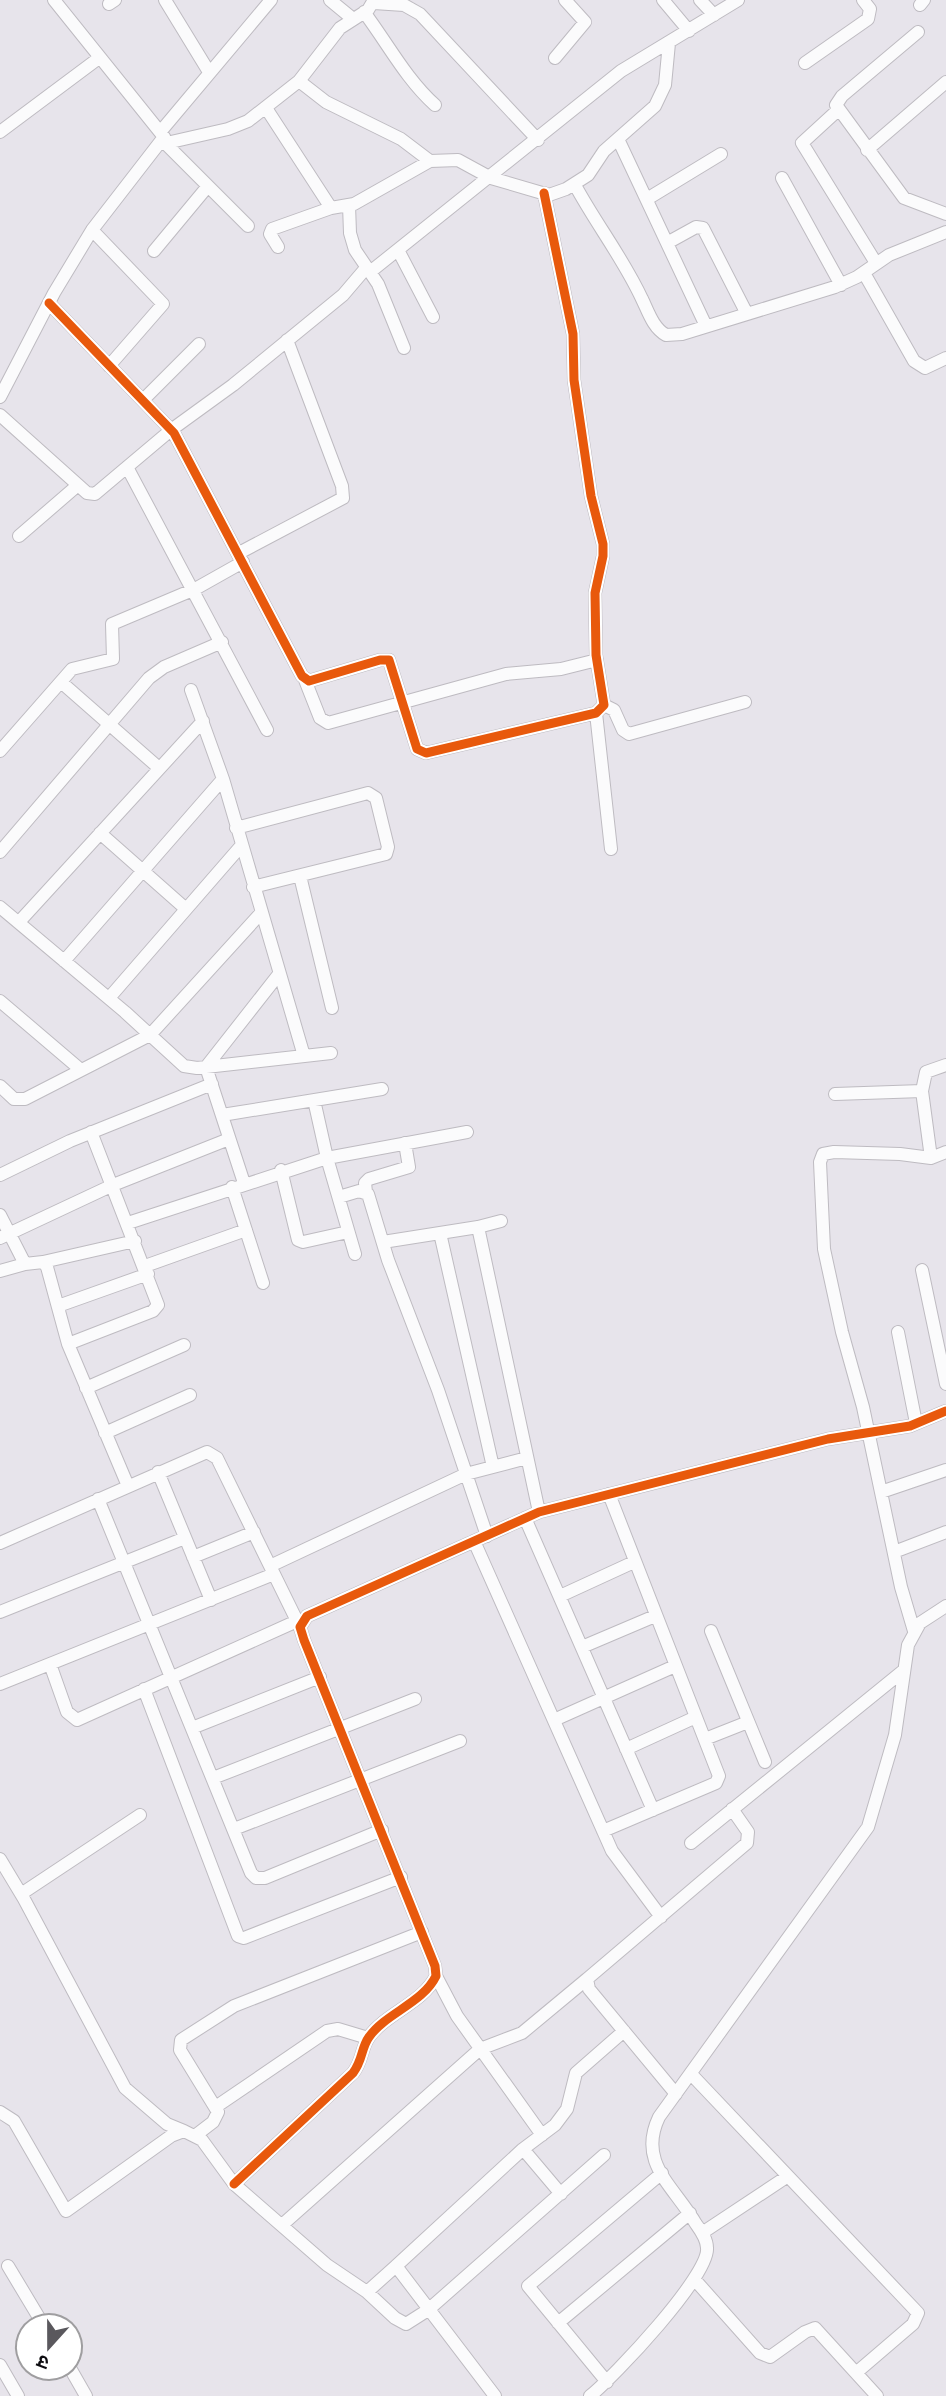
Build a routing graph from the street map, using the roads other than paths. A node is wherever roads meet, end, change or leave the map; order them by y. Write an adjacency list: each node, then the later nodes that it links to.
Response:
1 (54, 0): 15 (street)
2 (165, 0): 18 (street)
3 (271, 0): 18 (street)
4 (330, 0): 10 (street)
5 (565, 0): 16 (street)
6 (663, 0): 12 (street)
7 (700, 0): 11 (street)
8 (738, 0): 11 (street)
9 (863, 0): 17 (street)
10 (366, 8): 19 (street); 21 (street); 27 (street)
11 (714, 15): 12 (street)
12 (689, 31): 14 (street)
13 (918, 32): 23 (street)
14 (669, 43): 26 (street); 27 (street)
15 (99, 58): 24 (street); 25 (street)
16 (555, 58)
17 (806, 63)
18 (209, 72): 25 (street)
19 (299, 81): 22 (street); 30 (street)
20 (946, 82): 28 (street)
21 (435, 106)
22 (266, 108): 25 (street); 38 (street)
23 (838, 110): 28 (street); 47 (street)
24 (0, 131)
25 (162, 139): 34 (street); 41 (street)
26 (618, 139): 33 (street); 36 (street)
27 (538, 140): 31 (street)
28 (867, 150): 39 (street)
29 (721, 154): 36 (street)
30 (430, 161): 31 (street); 37 (street)
31 (491, 178): 35 (street); 45 (street)
32 (782, 178): 50 (street)
33 (575, 184): 35 (street); 54 (street)
34 (208, 186): 40 (street); 46 (street)
35 (544, 193): 70 (street)
36 (647, 199): 43 (street)
37 (349, 205): 38 (street); 48 (street)
38 (331, 208): 44 (street)
39 (946, 214)
40 (248, 226)
41 (92, 230): 51 (street); 59 (street)
42 (946, 232): 47 (street)
43 (667, 243): 52 (street); 54 (street)
44 (278, 247)
45 (398, 250): 48 (street); 53 (street)
46 (155, 251)
47 (876, 263): 49 (street)
48 (368, 270): 55 (street); 57 (street)
49 (864, 273): 50 (street); 58 (street)
50 (841, 285): 52 (street)
51 (49, 303): 59 (street); 60 (street)
52 (746, 312): 54 (street)
53 (433, 317)
54 (706, 326)
55 (287, 340): 63 (street); 67 (street)
56 (199, 344): 61 (street)
57 (404, 348)
58 (946, 358)
59 (109, 366): 61 (street)
60 (0, 397)
61 (142, 400): 63 (street)
62 (0, 415): 65 (street)
63 (171, 430): 64 (street); 67 (street)
64 (127, 467): 65 (street); 68 (street)
65 (78, 485): 66 (street)
66 (19, 536)
67 (241, 558): 68 (street); 71 (street)
68 (195, 589): 69 (street); 72 (street)
69 (222, 642): 78 (street); 79 (street)
70 (597, 660): 74 (street); 76 (street)
71 (306, 680): 74 (street); 74 (street)
72 (61, 682): 78 (street); 80 (street)
73 (191, 690): 77 (street)
74 (403, 701): 76 (street)
75 (745, 702): 76 (street)
76 (600, 709): 86 (street)
77 (203, 721): 81 (street); 82 (street)
78 (109, 724): 81 (street); 87 (street)
79 (267, 730)
80 (0, 751)
81 (159, 768): 84 (street)
82 (223, 779): 83 (street); 88 (street)
83 (236, 828): 85 (street); 89 (street)
84 (100, 833): 88 (street); 94 (street)
85 (241, 846): 90 (street); 92 (street)
86 (611, 849)
87 (0, 852)
88 (143, 871): 92 (street); 95 (street)
89 (300, 876): 90 (street); 99 (street)
90 (253, 887): 93 (street)
91 (0, 907): 94 (street)
92 (186, 909): 97 (street)
93 (261, 913): 96 (street); 100 (street)
94 (19, 922): 95 (street)
95 (64, 961): 97 (street)
96 (279, 974): 102 (street); 104 (street)
97 (109, 998): 100 (street)
98 (0, 1000): 105 (street)
99 (332, 1008)
100 (150, 1035): 104 (street); 105 (street)
101 (331, 1053): 102 (street)
102 (304, 1056): 104 (street)
103 (946, 1065): 109 (street)
104 (206, 1067): 106 (street)
105 (81, 1070): 107 (street)
106 (212, 1084): 112 (street); 113 (street)
107 (0, 1086)
108 (382, 1088): 111 (street)
109 (922, 1091): 110 (street); 119 (street)
110 (835, 1094)
111 (314, 1100): 112 (street); 118 (street)
112 (222, 1115): 115 (street)
113 (91, 1132): 121 (street); 122 (street)
114 (467, 1132): 116 (street)
115 (229, 1139): 122 (street); 123 (street)
116 (405, 1143): 118 (street); 124 (street)
117 (946, 1152): 119 (street)
118 (327, 1157): 120 (street); 125 (street)
119 (931, 1158): 152 (street)
120 (281, 1170): 123 (street); 131 (street)
121 (0, 1175)
122 (113, 1185): 128 (street); 133 (street)
123 (238, 1185): 128 (street); 130 (street)
124 (366, 1192): 125 (street); 135 (street)
125 (339, 1197): 131 (street)
126 (0, 1215): 133 (street)
127 (501, 1221): 129 (street)
128 (128, 1223): 134 (street)
129 (478, 1227): 132 (street); 154 (street)
130 (246, 1230): 139 (street); 142 (street)
131 (348, 1232): 136 (street)
132 (440, 1234): 135 (street); 155 (street)
133 (5, 1236): 138 (street)
134 (135, 1241): 137 (street); 139 (street)
135 (383, 1241): 158 (street)
136 (355, 1254)
137 (43, 1262): 138 (street); 143 (street)
138 (25, 1264): 141 (street)
139 (146, 1270): 143 (street); 145 (street)
140 (922, 1270): 147 (street)
141 (0, 1272)
142 (263, 1283)
143 (58, 1306): 145 (street)
144 (898, 1332): 151 (street)
145 (68, 1344): 148 (street)
146 (184, 1345): 148 (street)
147 (946, 1384)
148 (86, 1388): 153 (street)
149 (190, 1395): 153 (street)
150 (946, 1411): 151 (street)
151 (916, 1423): 152 (street)
152 (869, 1432): 160 (street); 161 (street)
153 (105, 1433): 159 (street)
154 (527, 1458): 155 (street); 163 (street)
155 (493, 1467): 158 (street)
156 (946, 1469): 160 (street)
157 (158, 1472): 159 (street); 165 (street); 167 (street)
158 (466, 1474): 168 (street); 174 (street)
159 (128, 1486): 162 (street)
160 (881, 1492): 170 (street)
161 (609, 1494): 163 (street); 173 (street)
162 (98, 1499): 169 (street); 172 (street)
163 (539, 1512): 164 (street)
164 (525, 1518): 168 (street); 175 (street)
165 (254, 1532): 171 (street); 174 (street)
166 (946, 1532): 170 (street)
167 (185, 1538): 171 (street); 172 (street)
168 (480, 1538): 180 (street); 195 (street)
169 (1, 1540)
170 (894, 1552): 182 (street)
171 (193, 1557): 176 (street)
172 (125, 1562): 178 (street); 181 (street)
173 (634, 1562): 175 (street); 179 (street)
174 (272, 1570): 176 (street); 180 (street)
175 (560, 1596): 184 (street)
176 (211, 1600): 181 (street)
177 (946, 1606): 182 (street)
178 (0, 1612)
179 (655, 1616): 184 (street); 186 (street)
180 (299, 1624): 188 (street); 189 (street)
181 (150, 1625): 185 (street); 188 (street)
182 (914, 1631): 187 (street)
183 (710, 1632): 196 (street)
184 (582, 1647): 192 (street)
185 (50, 1664): 190 (street); 191 (street)
186 (675, 1666): 192 (street); 194 (street)
187 (903, 1671): 206 (street); 222 (street)
188 (171, 1676): 191 (street); 197 (street)
189 (320, 1677): 197 (street); 198 (street)
190 (0, 1684)
191 (144, 1689): 213 (street)
192 (604, 1698): 195 (street); 201 (street)
193 (415, 1699): 198 (street)
194 (696, 1717): 199 (street); 201 (street)
195 (554, 1720): 210 (street)
196 (748, 1722): 199 (street); 202 (street)
197 (192, 1728): 203 (street)
198 (342, 1730): 203 (street); 204 (street)
199 (705, 1739): 205 (street)
200 (460, 1741): 204 (street)
201 (626, 1749): 205 (street)
202 (765, 1762)
203 (213, 1778): 208 (street)
204 (362, 1778): 208 (street); 209 (street)
205 (653, 1810): 210 (street)
206 (732, 1810): 211 (street); 215 (street)
207 (140, 1815): 214 (street)
208 (234, 1829): 209 (street)
209 (382, 1830): 213 (street)
210 (603, 1831): 215 (street)
211 (691, 1843)
212 (0, 1859): 214 (street)
213 (401, 1877): 216 (street)
214 (21, 1894): 226 (street)
215 (661, 1917): 218 (street)
216 (422, 1932): 217 (street); 224 (street)
217 (436, 1976): 220 (street); 221 (street)
218 (587, 1979): 219 (street); 221 (street)
219 (624, 2031): 223 (street); 227 (street)
220 (368, 2038): 224 (street); 232 (street)
221 (480, 2049): 227 (street); 235 (street)
222 (691, 2074): 223 (street); 231 (street)
223 (676, 2094): 230 (street)
224 (217, 2106): 226 (street)
225 (0, 2112): 226 (street)
226 (190, 2133): 232 (street)
227 (542, 2135): 228 (street)
228 (523, 2149): 233 (street); 238 (street)
229 (604, 2155): 233 (street)
230 (662, 2173): 234 (street); 243 (street)
231 (788, 2176): 236 (street); 245 (street)
232 (234, 2184): 235 (street)
233 (561, 2193): 241 (street)
234 (690, 2213): 236 (street); 243 (street)
235 (282, 2225): 240 (street)
236 (702, 2233): 239 (street)
237 (8, 2266): 242 (street)
238 (396, 2266): 240 (street); 241 (street)
239 (695, 2280): 245 (street); 246 (street)
240 (367, 2292): 241 (street)
241 (428, 2310): 248 (street)
242 (36, 2312)
243 (558, 2323): 246 (street)
244 (0, 2365): 247 (street)
245 (857, 2372): 250 (street)
246 (607, 2382): 249 (street)
247 (18, 2396)
248 (495, 2396)
249 (590, 2396)
250 (877, 2396)

